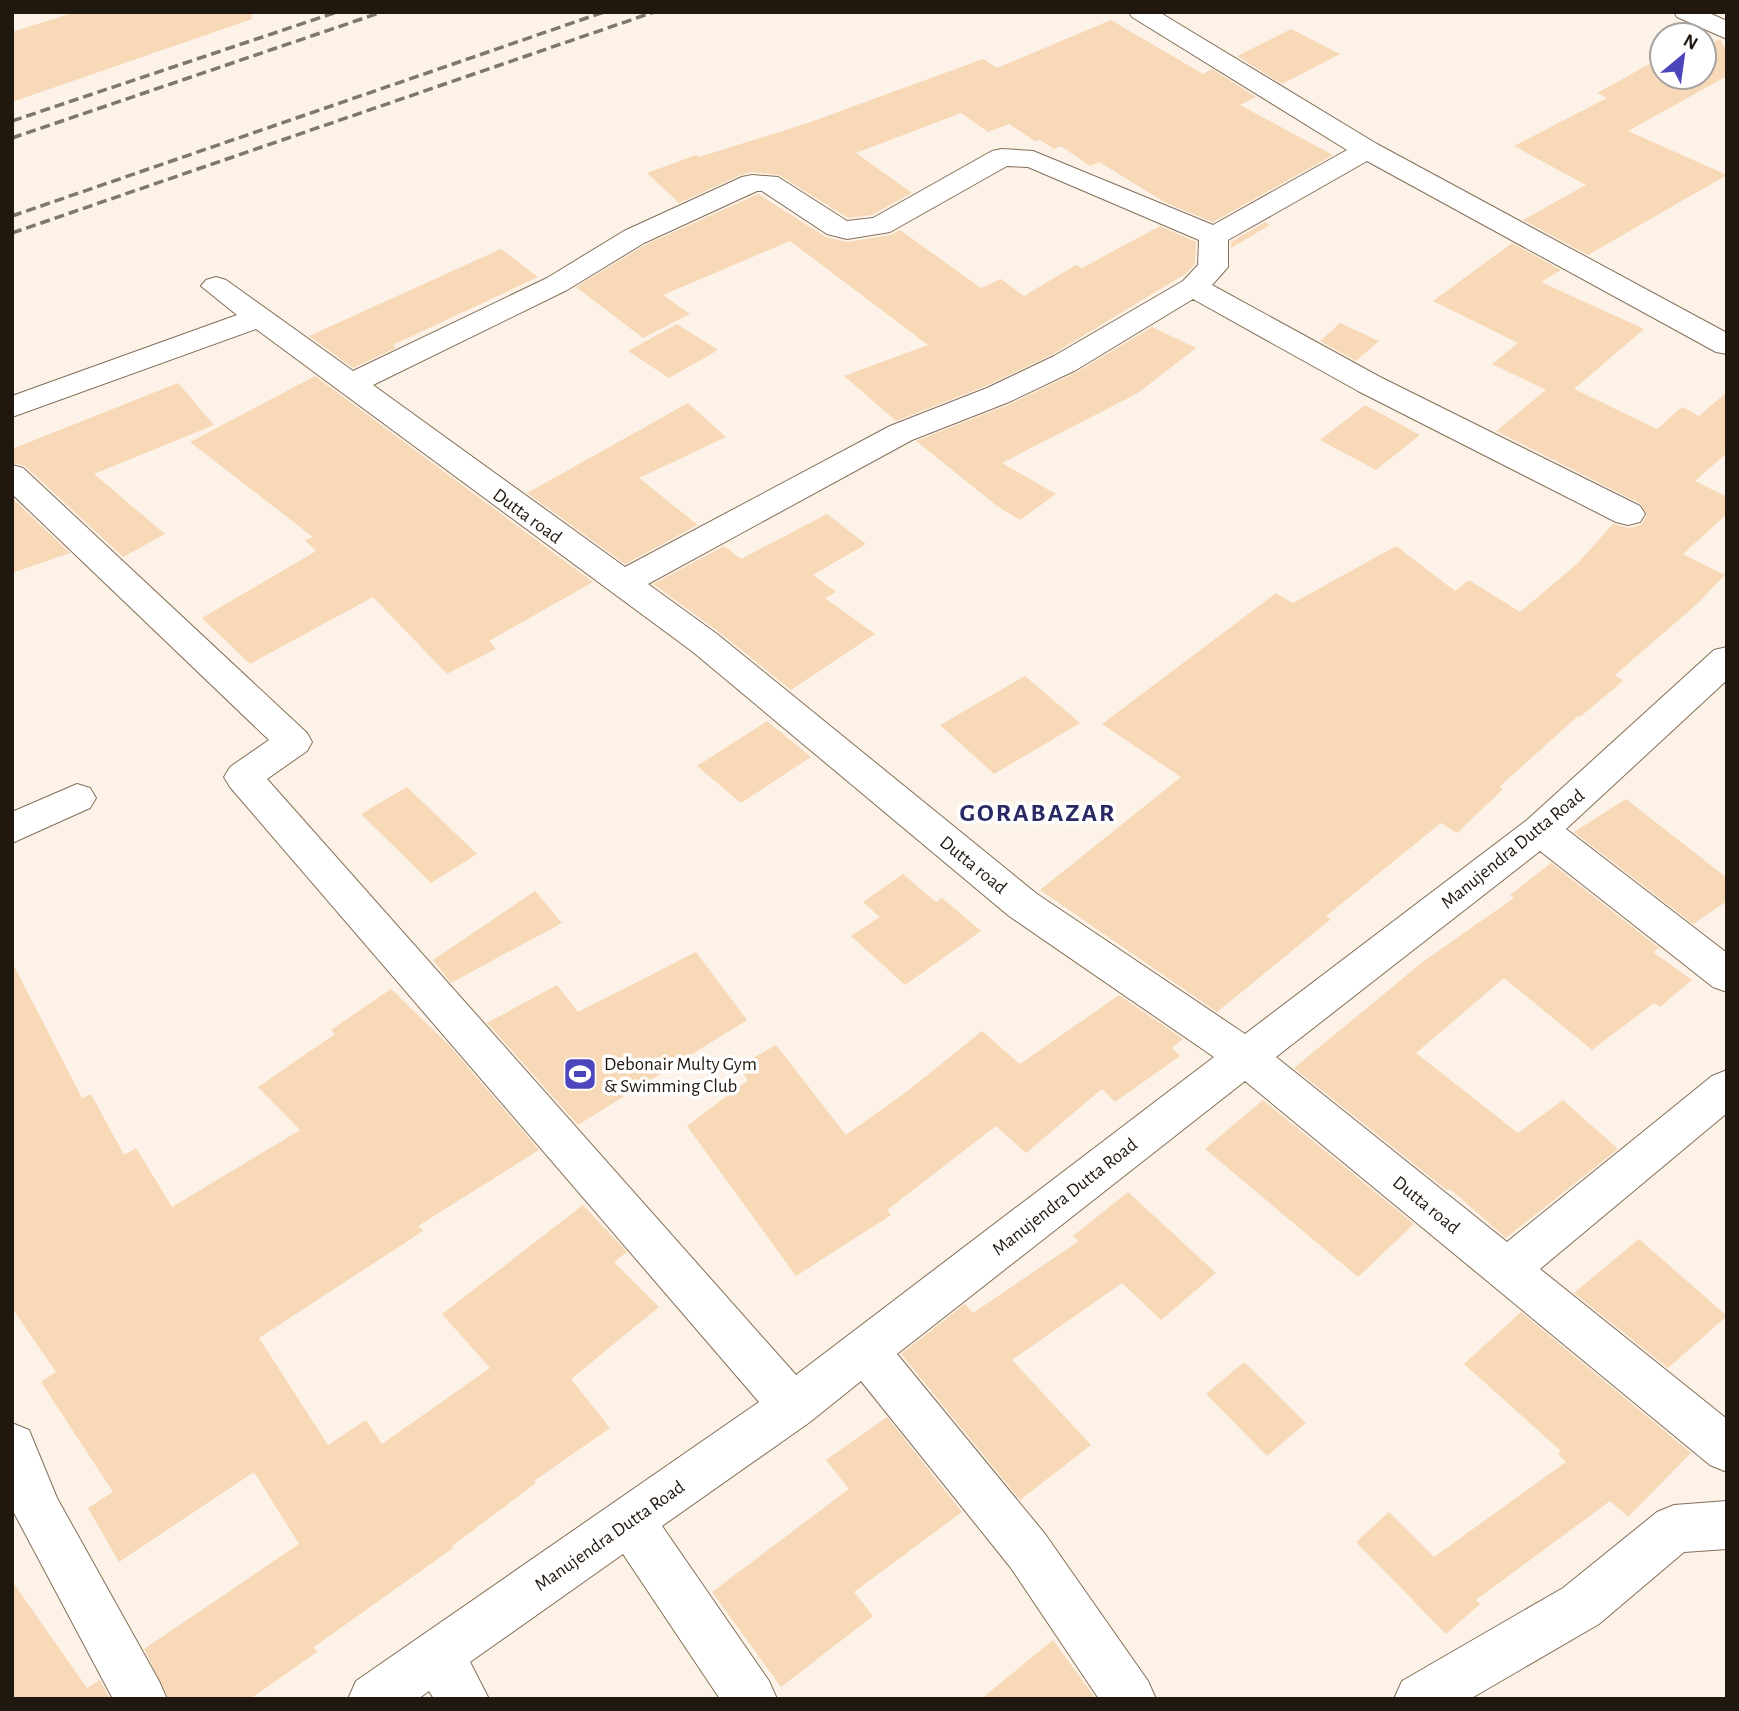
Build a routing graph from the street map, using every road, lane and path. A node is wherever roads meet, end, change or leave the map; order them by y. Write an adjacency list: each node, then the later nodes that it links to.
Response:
1 (1141, 12): 4 (street)
2 (1686, 12): 3 (street)
3 (1727, 31)
4 (1367, 150): 5 (street); 10 (street)
5 (1214, 236): 7 (street); 12 (street)
6 (216, 286): 9 (street, Dutta road)
7 (1193, 287): 15 (street); 16 (street)
8 (1727, 310): 10 (street)
9 (258, 318): 12 (street, Dutta road); 13 (street)
10 (1697, 331): 11 (street)
11 (1727, 345)
12 (349, 385): 16 (street, Dutta road)
13 (12, 407)
14 (12, 475): 26 (street)
15 (1628, 514)
16 (621, 584): 22 (street, Dutta road)
17 (1727, 659): 20 (street, Manujendra Dutta Road)
18 (77, 798): 19 (street)
19 (12, 829)
20 (1540, 830): 21 (street); 22 (street, Manujendra Dutta Road)
21 (1727, 976)
22 (1246, 1057): 24 (street, Dutta road); 25 (street, Manujendra Dutta Road)
23 (1727, 1088): 24 (street)
24 (1507, 1269): 28 (street, Dutta road)
25 (865, 1350): 26 (street, Manujendra Dutta Road); 36 (street)
26 (793, 1406): 29 (street, Manujendra Dutta Road)
27 (12, 1446): 32 (street)
28 (1727, 1449)
29 (630, 1521): 31 (street, Manujendra Dutta Road); 35 (street)
30 (1727, 1525): 37 (street)
31 (436, 1654): 33 (street, Manujendra Dutta Road); 34 (street)
32 (141, 1699)
33 (374, 1699)
34 (463, 1699)
35 (751, 1699)
36 (1130, 1699)
37 (1420, 1699)

